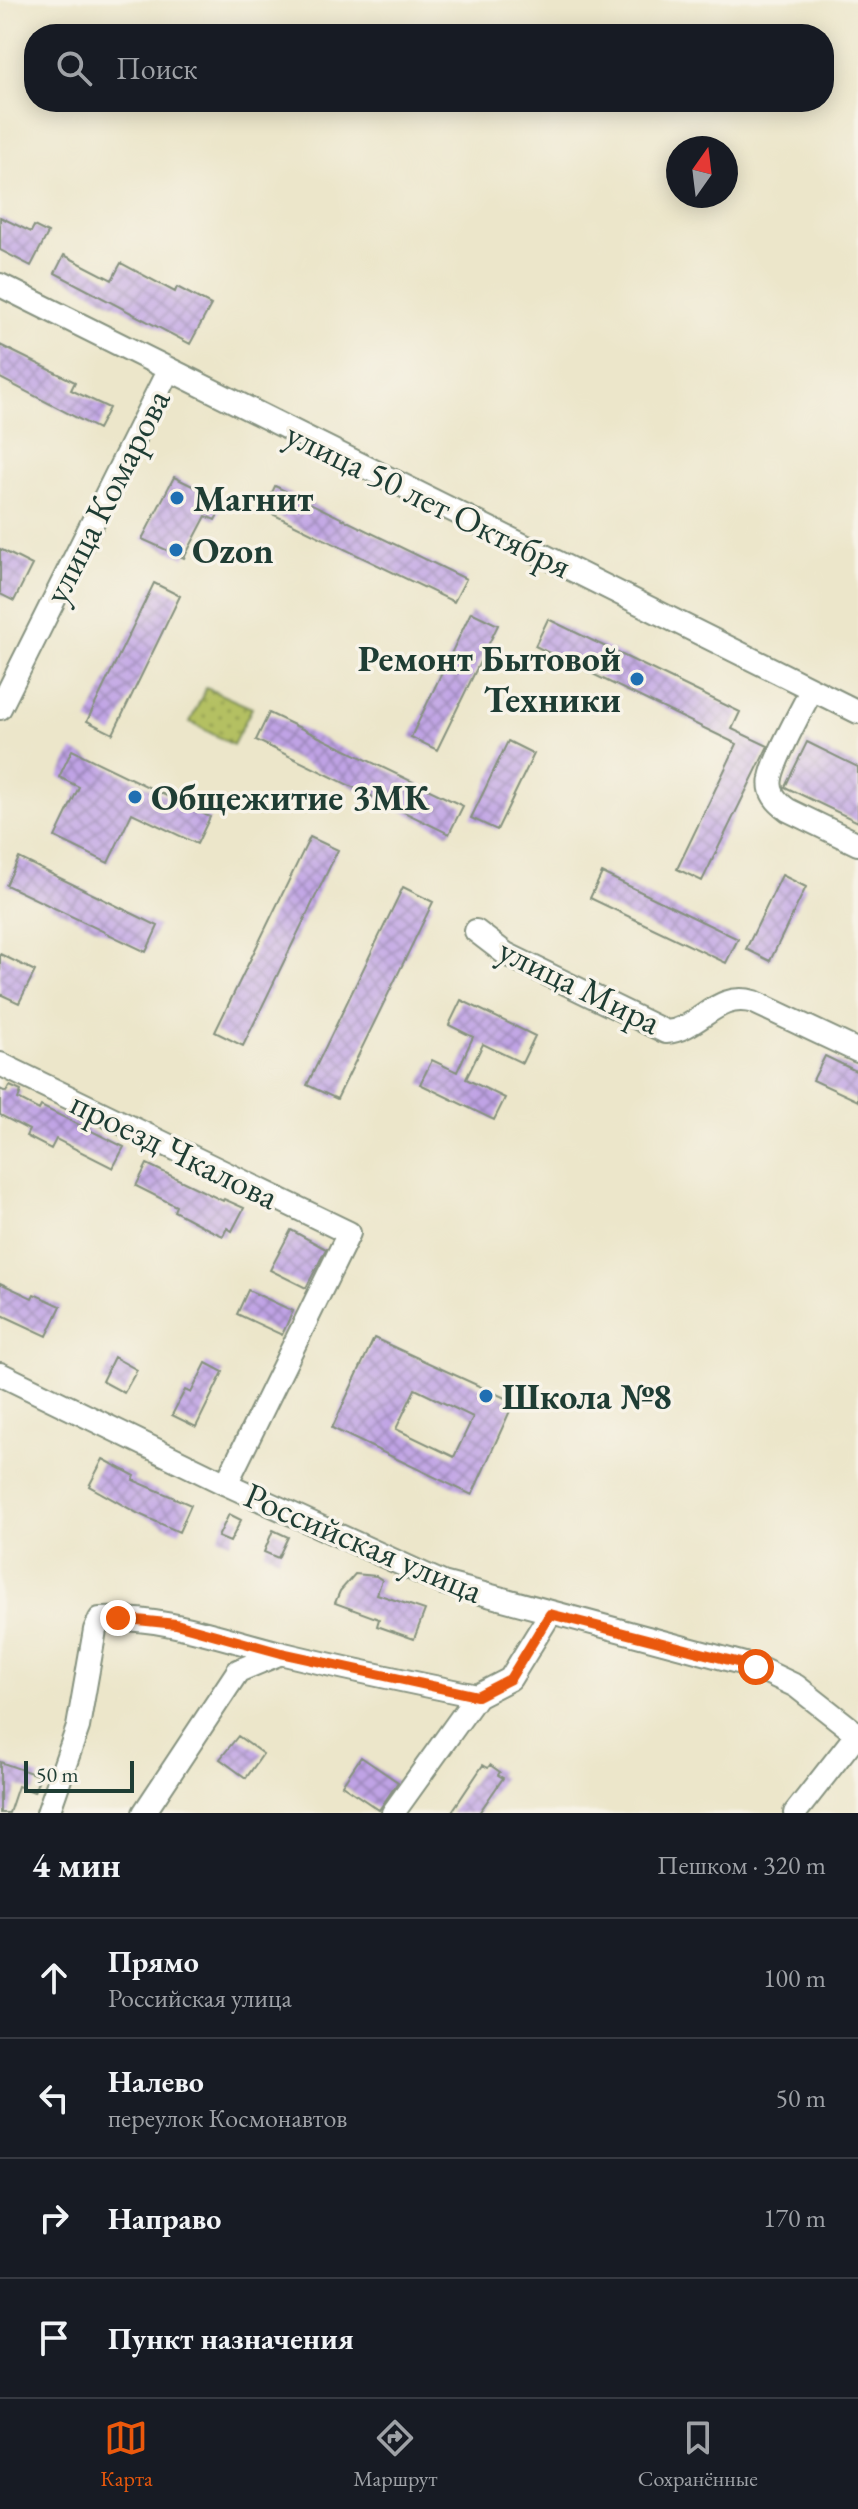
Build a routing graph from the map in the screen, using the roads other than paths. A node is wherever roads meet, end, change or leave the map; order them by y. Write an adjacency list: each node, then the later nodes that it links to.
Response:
1 (0, 285): 2 (street, улица 50 лет Октября)
2 (169, 369): 3 (street, улица 50 лет Октября); 4 (street, улица Комарова)
3 (812, 689): 5 (street, улица 50 лет Октября); 6 (street)
4 (0, 708)
5 (858, 712)
6 (858, 844)
7 (476, 931): 8 (street, улица Мира)
8 (858, 1051)
9 (0, 1064): 11 (street, проезд Чкалова)
10 (0, 1374): 11 (street, Российская улица)
11 (226, 1484): 12 (street, Российская улица)
12 (550, 1614): 14 (street); 15 (street, Российская улица)
13 (281, 1653): 14 (street); 16 (street); 17 (street)
14 (477, 1696): 18 (street)
15 (857, 1734): 19 (street)
16 (48, 1813)
17 (144, 1813)
18 (393, 1813)
19 (795, 1813)

